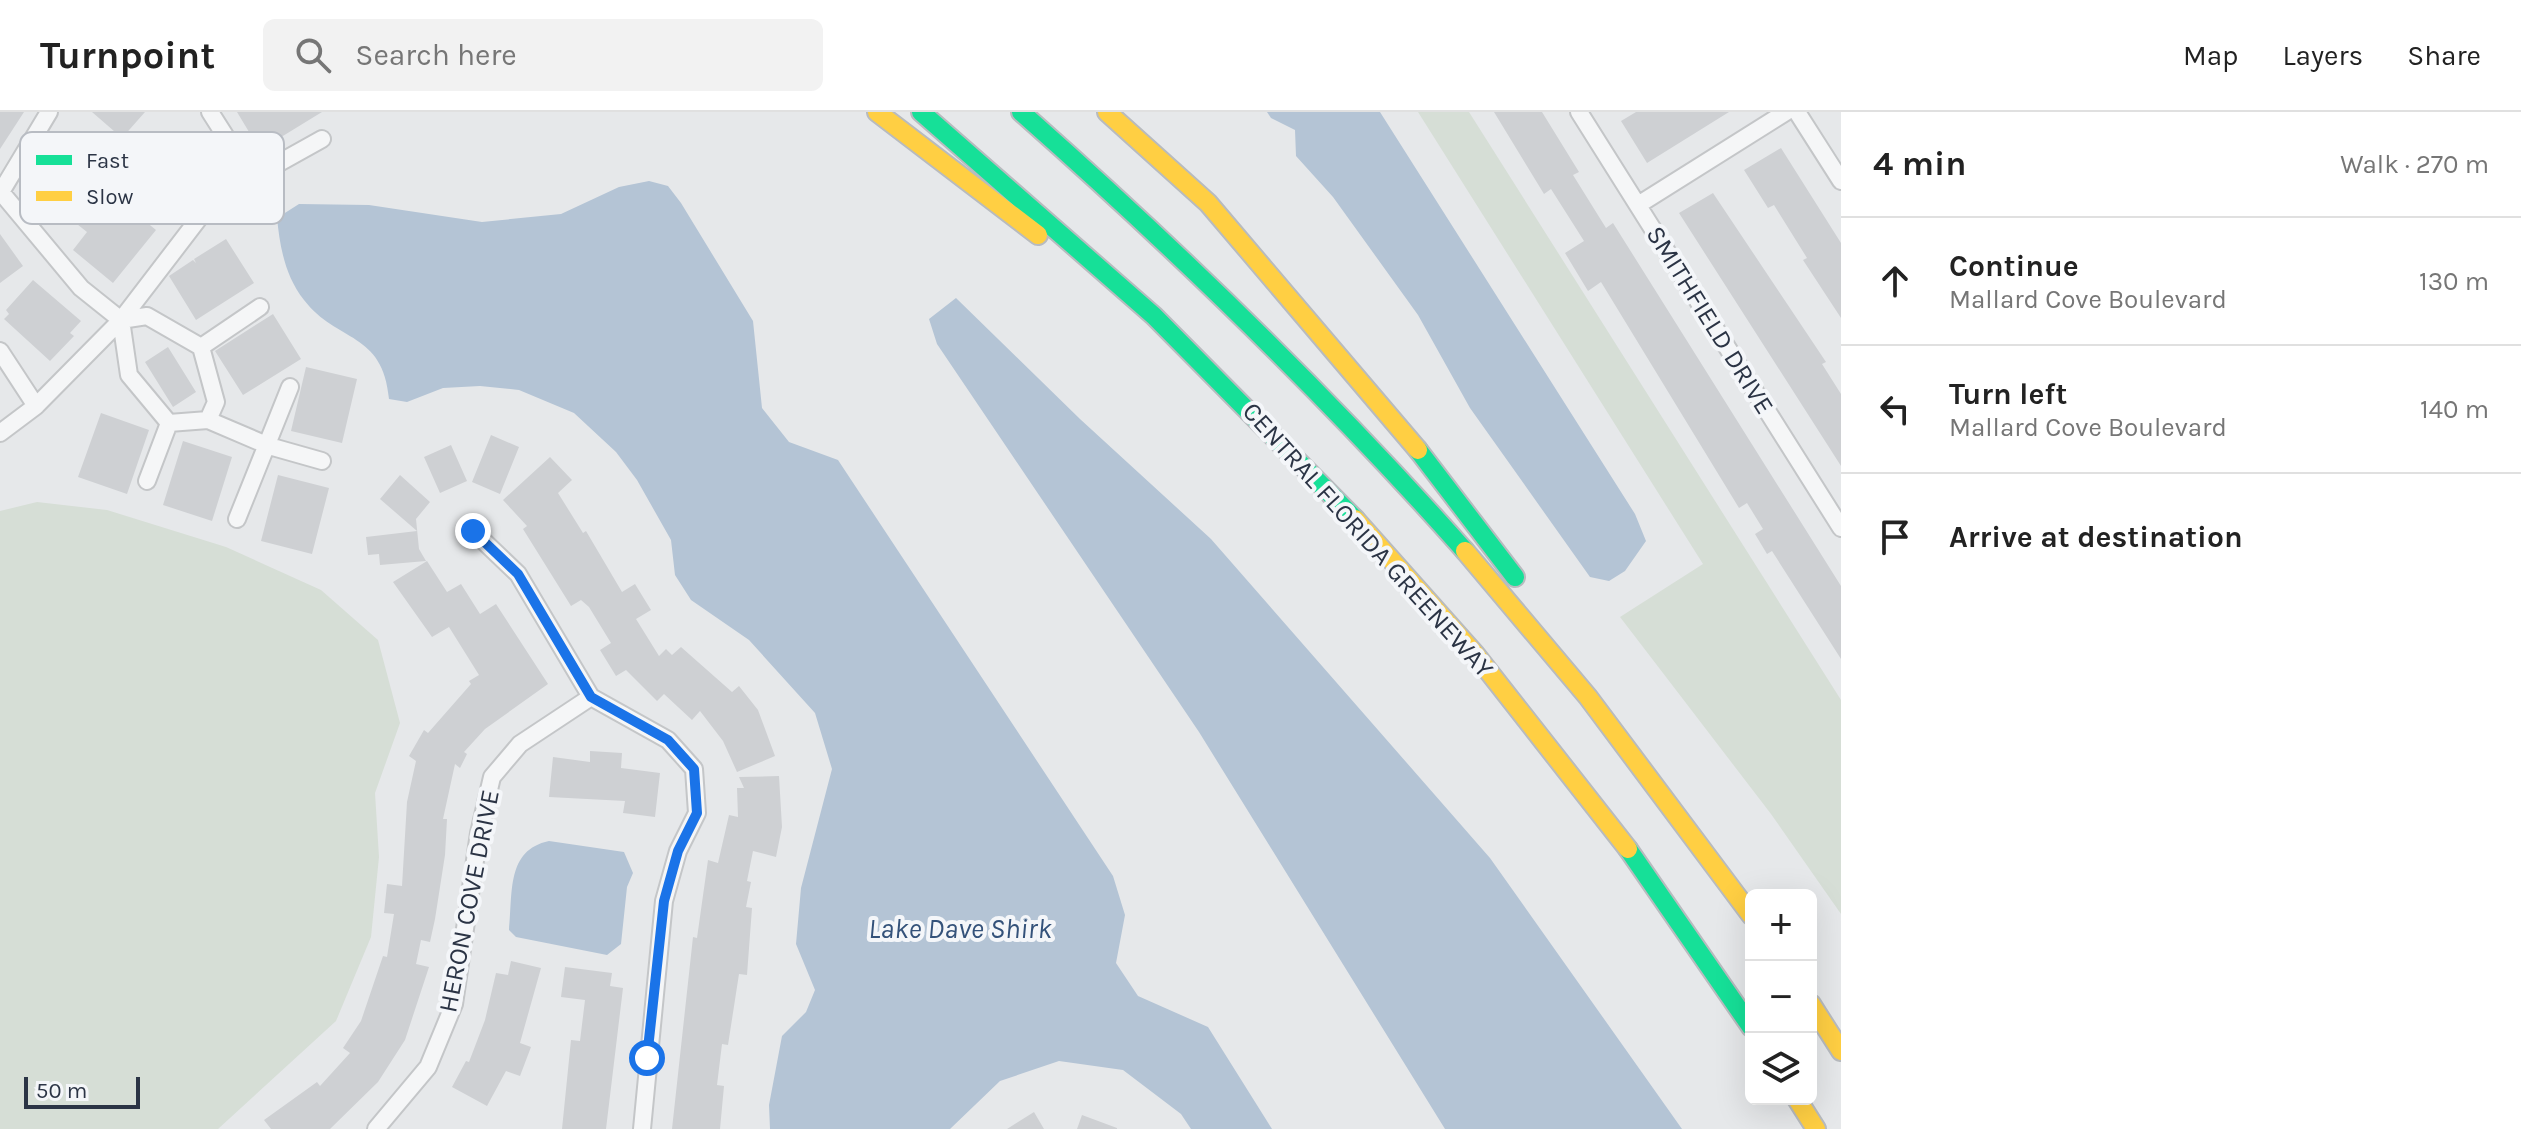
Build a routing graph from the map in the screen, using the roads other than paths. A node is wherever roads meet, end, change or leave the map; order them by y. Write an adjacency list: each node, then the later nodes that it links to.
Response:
1 (49, 112): 10 (street)
2 (210, 112): 11 (street)
3 (877, 112): 33 (highway)
4 (921, 112): 33 (highway, CENTRAL FLORIDA GREENEWAY)
5 (1021, 112): 40 (highway)
6 (1107, 112): 37 (highway)
7 (1579, 112): 17 (street, SMITHFIELD DRIVE)
8 (1786, 112): 17 (street)
9 (1797, 112): 15 (street)
10 (37, 132)
11 (223, 132)
12 (322, 139): 14 (street)
13 (20, 159): 16 (street)
14 (284, 160)
15 (1841, 181)
16 (0, 192): 18 (street)
17 (1638, 205): 35 (street, SMITHFIELD DRIVE)
18 (20, 216)
19 (27, 224): 22 (street)
20 (195, 224): 22 (street)
21 (260, 307): 23 (street)
22 (121, 320): 23 (street); 26 (street); 28 (street)
23 (201, 347): 27 (street)
24 (0, 351): 26 (street)
25 (290, 387): 30 (street)
26 (36, 406): 29 (street)
27 (208, 420): 28 (street); 30 (street)
28 (169, 423): 32 (street)
29 (0, 433)
30 (269, 446): 31 (street); 34 (street)
31 (322, 461)
32 (147, 481)
33 (1333, 495): 43 (highway, CENTRAL FLORIDA GREENEWAY)
34 (237, 519)
35 (1841, 528)
36 (473, 531): 39 (street)
37 (1522, 587)
38 (1541, 611): 40 (highway)
39 (591, 697): 46 (street, HERON COVE DRIVE); 47 (street)
40 (1701, 844): 41 (highway)
41 (1745, 906)
42 (1817, 1013): 44 (highway)
43 (1745, 1018)
44 (1841, 1051)
45 (1801, 1105): 48 (highway)
46 (376, 1129)
47 (642, 1129)
48 (1816, 1129)

